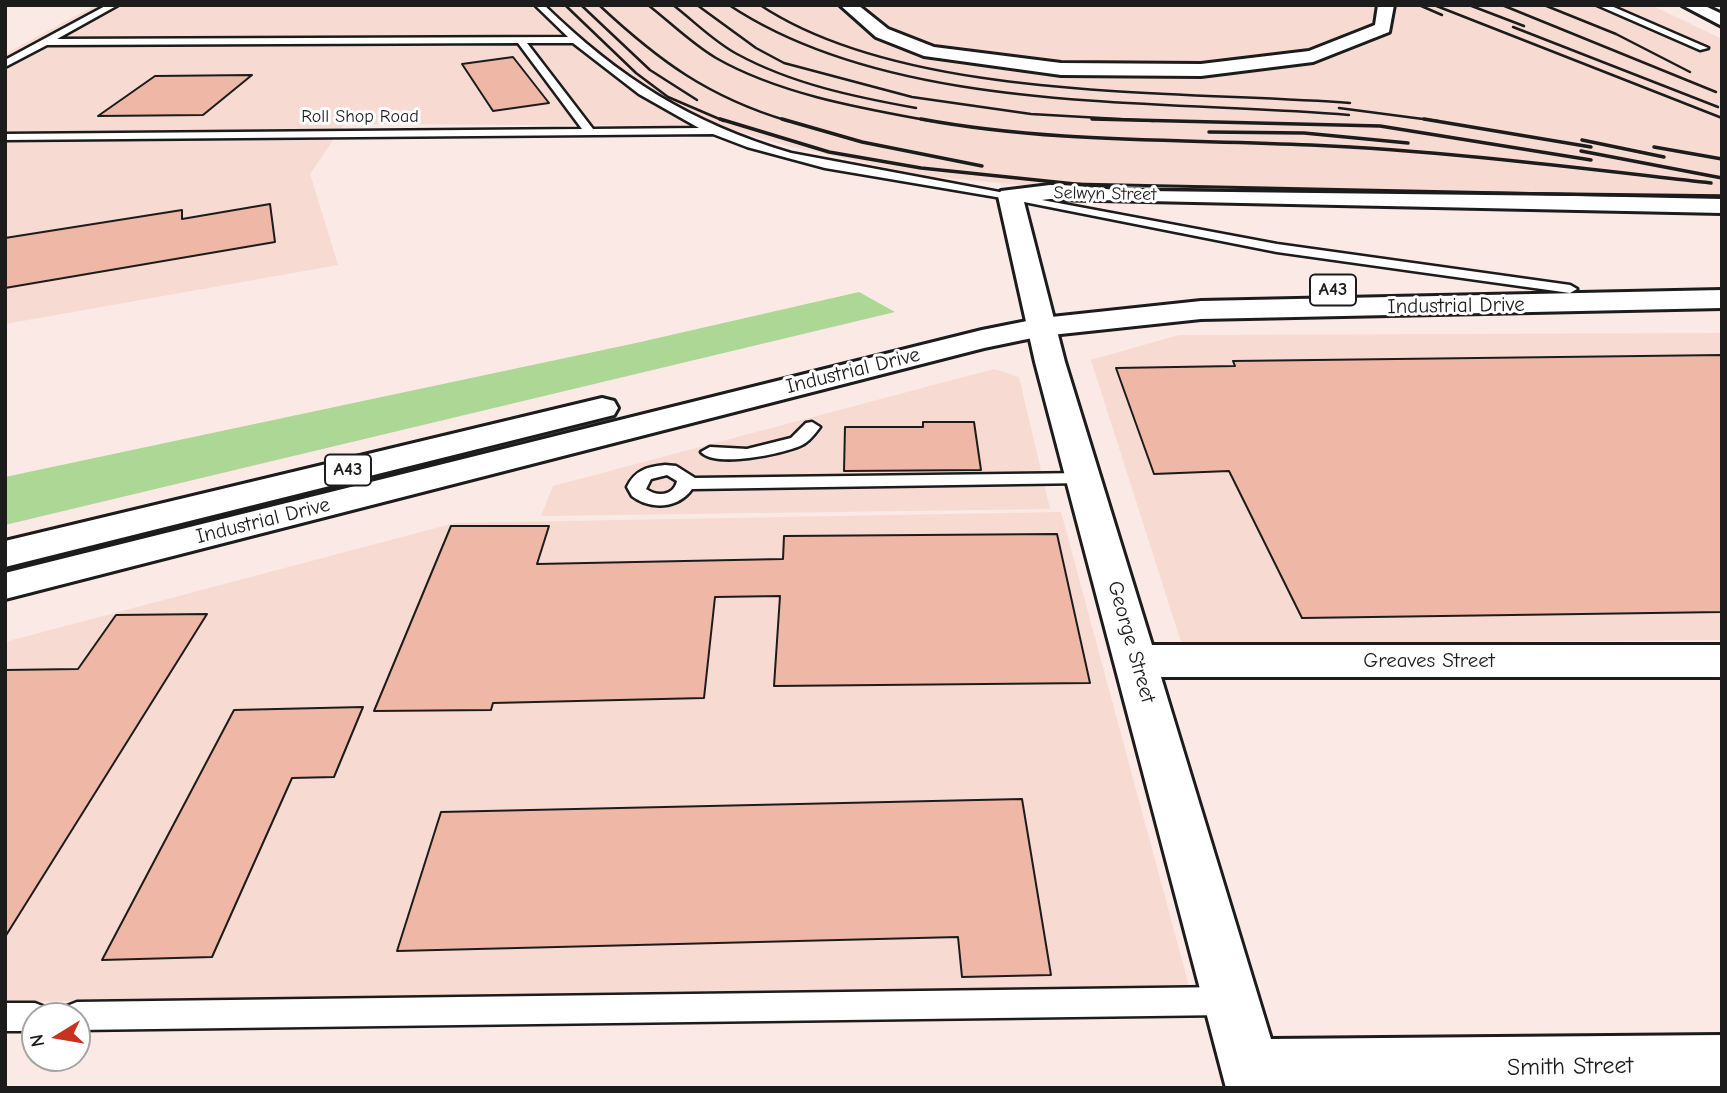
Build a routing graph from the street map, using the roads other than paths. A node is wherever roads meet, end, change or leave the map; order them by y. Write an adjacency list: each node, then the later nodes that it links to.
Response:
1 (114, 5): 12 (lane)
2 (538, 5): 11 (lane, Selwyn Street)
3 (848, 5): 4 (main road)
4 (1386, 5)
5 (1601, 5): 13 (lane)
6 (1690, 5): 9 (main road)
7 (1708, 5): 8 (main road)
8 (1722, 12)
9 (1722, 20)
10 (520, 40): 11 (lane); 12 (lane); 16 (lane)
11 (573, 40): 15 (lane, Selwyn Street)
12 (45, 42): 14 (lane)
13 (1703, 48)
14 (5, 64)
15 (715, 131): 16 (lane, Roll Shop Road); 18 (lane, Selwyn Street)
16 (590, 132): 17 (lane, Roll Shop Road)
17 (5, 137)
18 (1010, 196): 19 (main road, Selwyn Street); 21 (lane); 23 (main road, George Street)
19 (1722, 206)
20 (1722, 285): 21 (main road, Industrial Drive / A43)
21 (1570, 289): 23 (main road, Industrial Drive / A43)
22 (1722, 299): 23 (main road, Industrial Drive / A43)
23 (1039, 316): 26 (main road, George Street); 28 (main road, Industrial Drive / A43); 29 (main road, Industrial Drive / A43)
24 (812, 427): 25 (lane)
25 (710, 452)
26 (1085, 478): 27 (lane); 30 (main road, George Street)
27 (686, 484)
28 (5, 554)
29 (5, 586)
30 (1136, 661): 31 (main road, Greaves Street); 32 (main road, George Street)
31 (1722, 661)
32 (1231, 1001): 33 (lane); 35 (main road, George Street)
33 (91, 1016)
34 (1722, 1065): 35 (main road, Smith Street)
35 (1253, 1078)

